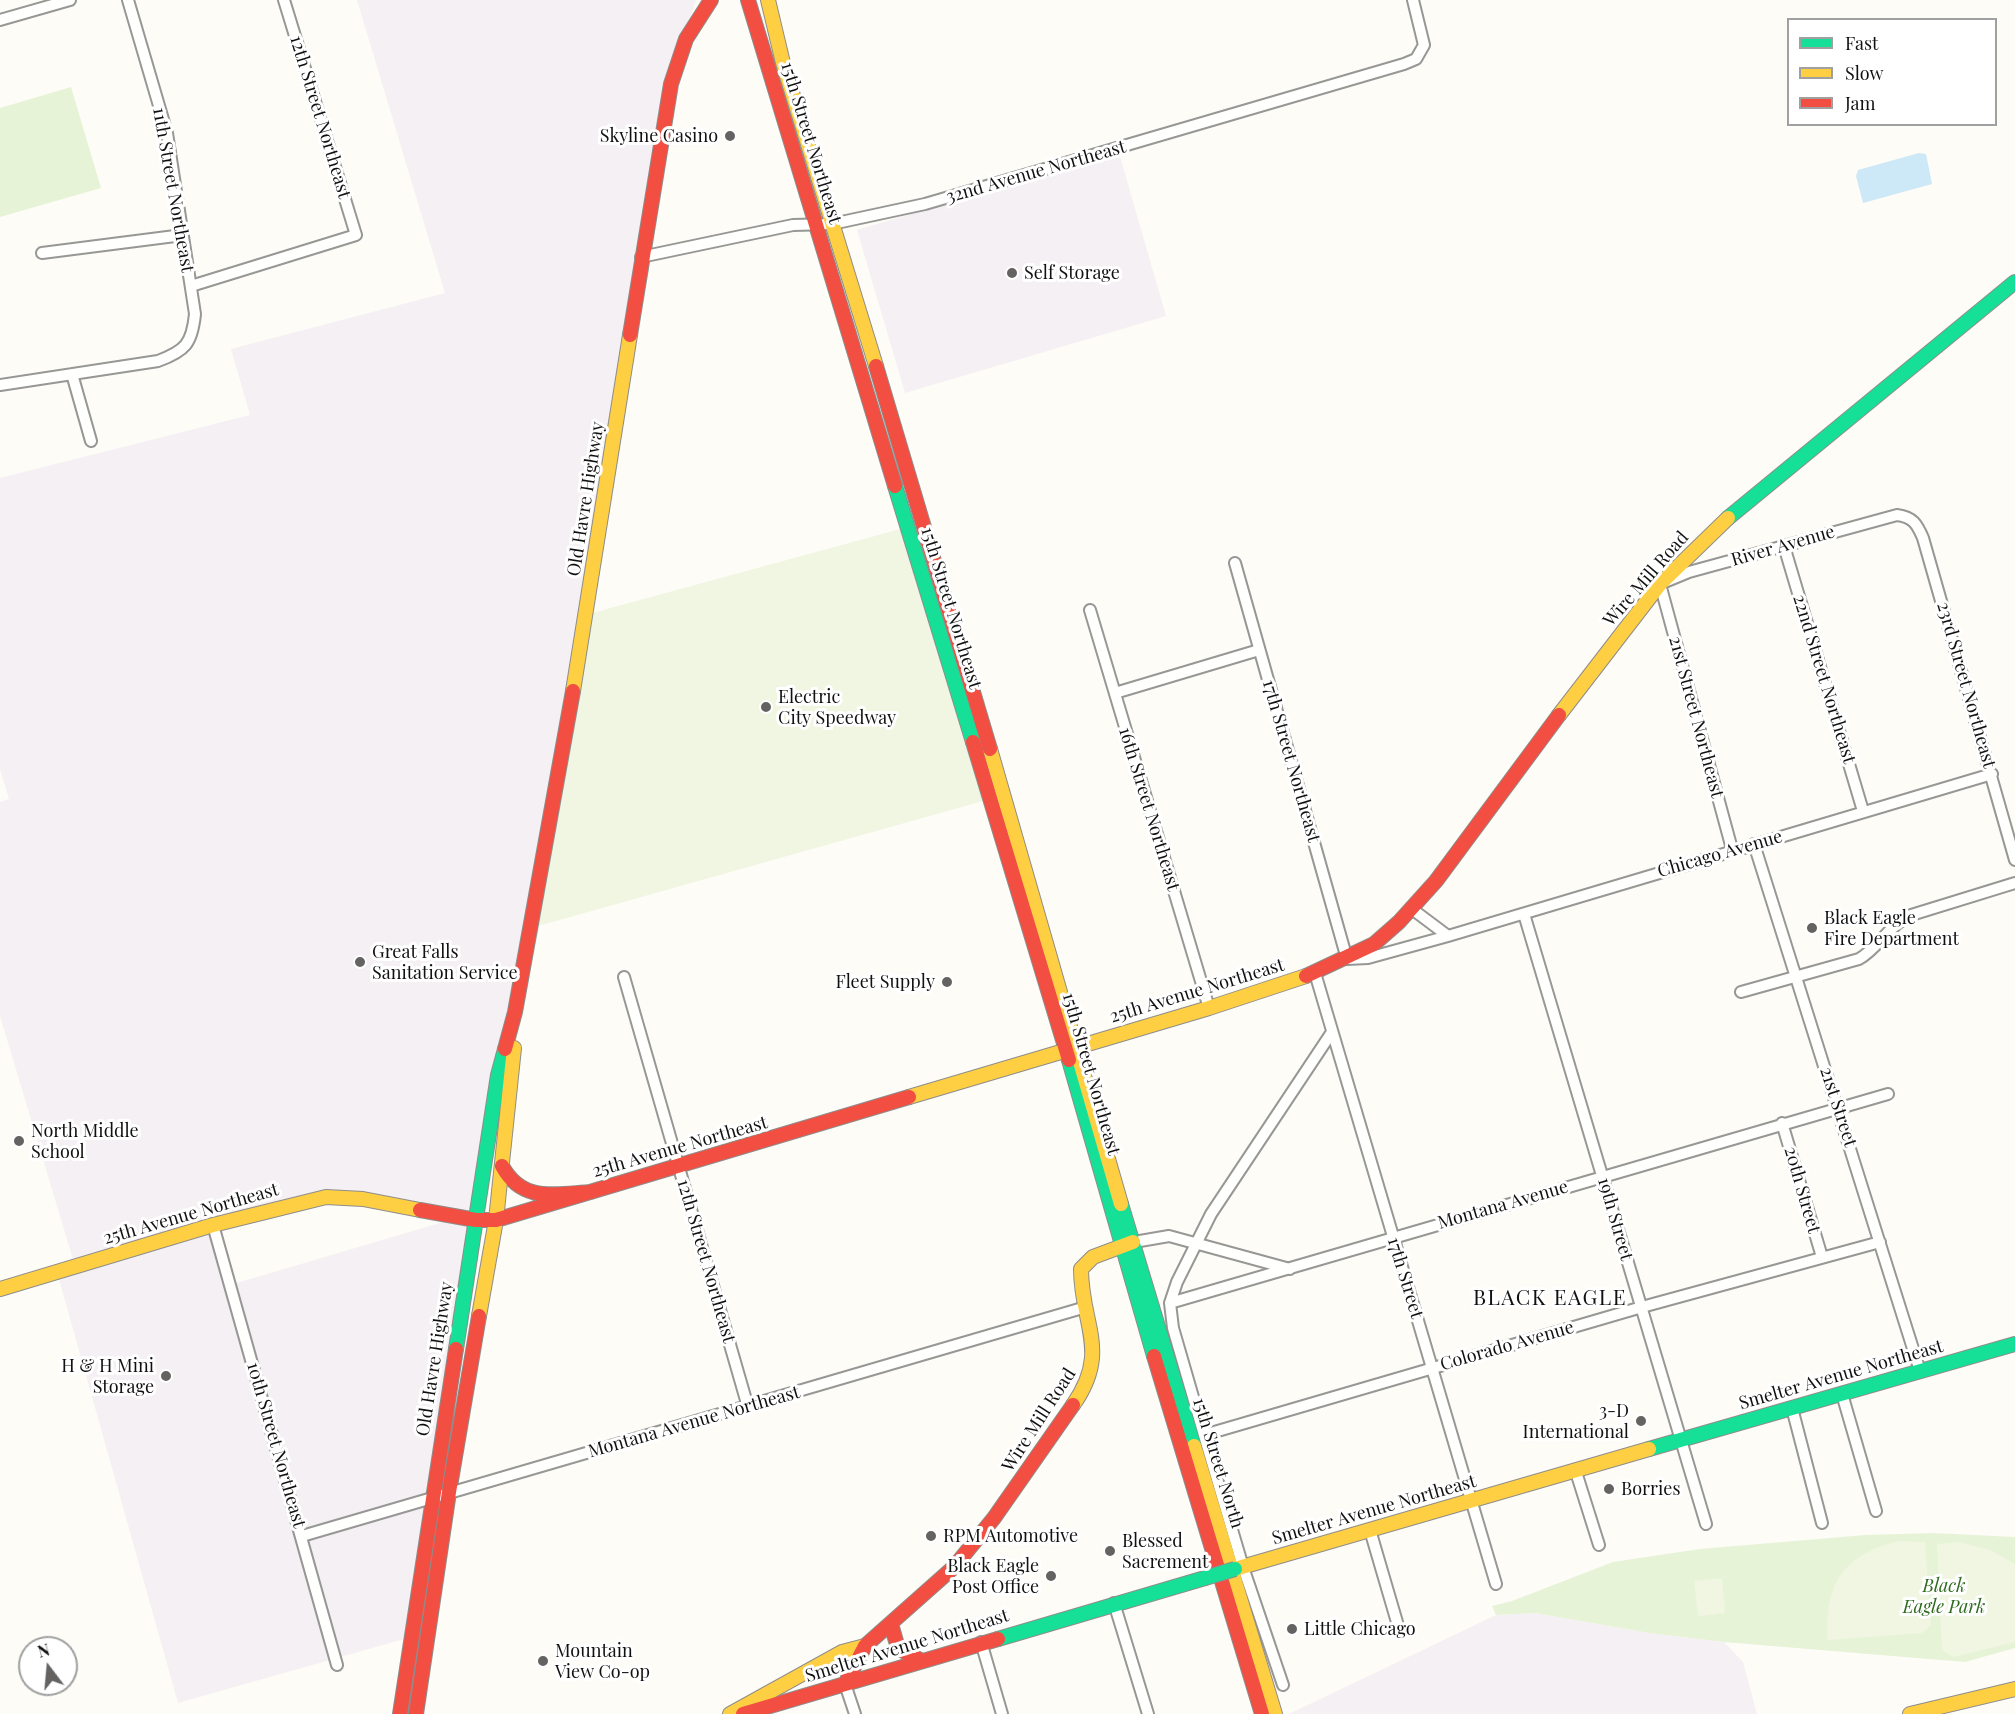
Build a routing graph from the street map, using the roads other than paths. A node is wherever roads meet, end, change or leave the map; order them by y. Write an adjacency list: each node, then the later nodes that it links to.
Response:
1 (70, 0): 10 (street)
2 (128, 0): 13 (street, 11th Street Northeast)
3 (284, 0): 17 (street, 12th Street Northeast)
4 (702, 0): 9 (main road)
5 (711, 0): 9 (main road, Old Havre Highway)
6 (748, 0): 12 (main road, 15th Street Northeast)
7 (768, 0): 11 (main road, 15th Street Northeast)
8 (1413, 0): 11 (street, 32nd Avenue Northeast)
9 (695, 18): 15 (main road, Old Havre Highway)
10 (0, 20)
11 (832, 224): 12 (street, 32nd Avenue Northeast); 45 (main road, 15th Street Northeast)
12 (816, 225): 15 (street, 32nd Avenue Northeast); 45 (main road, 15th Street Northeast)
13 (183, 235): 14 (street); 17 (street, 11th Street Northeast)
14 (42, 253)
15 (641, 257): 43 (main road, Old Havre Highway)
16 (2015, 282): 24 (main road, Wire Mill Road)
17 (190, 286): 18 (street, 11th Street Northeast)
18 (72, 374): 19 (street); 20 (street)
19 (0, 385)
20 (91, 441)
21 (1907, 516): 22 (street, River Avenue); 28 (street, 23rd Street Northeast)
22 (1784, 546): 24 (street, River Avenue); 29 (street, 22nd Street Northeast)
23 (1235, 563): 26 (street, 17th Street Northeast)
24 (1660, 584): 31 (street, 21st Street Northeast); 34 (main road, Wire Mill Road)
25 (1090, 610): 27 (street, 16th Street Northeast)
26 (1259, 650): 27 (street); 37 (street, 17th Street Northeast)
27 (1115, 693): 42 (street, 16th Street Northeast)
28 (1992, 774): 29 (street, Chicago Avenue); 32 (street, 23rd Street Northeast)
29 (1863, 812): 30 (street, Chicago Avenue)
30 (1755, 843): 31 (street, Chicago Avenue); 39 (street, 21st Street)
31 (1732, 849): 35 (street, Chicago Avenue)
32 (2015, 860)
33 (2015, 883): 39 (street)
34 (1412, 909): 36 (street); 37 (main road, Wire Mill Road)
35 (1524, 914): 36 (street, Chicago Avenue); 51 (street, 19th Street)
36 (1448, 936): 37 (street, Chicago Avenue)
37 (1354, 956): 38 (main road, 25th Avenue Northeast)
38 (1315, 973): 42 (main road, 25th Avenue Northeast); 44 (street, 17th Street)
39 (1796, 976): 41 (street); 47 (street, 21st Street)
40 (624, 977): 50 (street, 12th Street Northeast)
41 (1741, 992)
42 (1209, 1008): 45 (main road, 25th Avenue Northeast)
43 (515, 1012): 49 (main road, Old Havre Highway); 53 (main road, Old Havre Highway)
44 (1332, 1032): 57 (street, 17th Street); 58 (street)
45 (1072, 1049): 50 (main road, 25th Avenue Northeast); 56 (main road, 15th Street Northeast)
46 (1888, 1094): 47 (street, Montana Avenue)
47 (1839, 1110): 48 (street, Montana Avenue); 59 (street, 21st Street)
48 (1782, 1123): 51 (street, Montana Avenue); 61 (street, 20th Street)
49 (502, 1166): 52 (main road); 54 (main road, Old Havre Highway)
50 (678, 1167): 52 (main road, 25th Avenue Northeast); 71 (street, 12th Street Northeast)
51 (1603, 1175): 57 (street, Montana Avenue); 65 (street, 19th Street)
52 (591, 1192): 54 (main road, 25th Avenue Northeast)
53 (476, 1220): 54 (main road, 25th Avenue Northeast); 55 (main road, 25th Avenue Northeast); 77 (main road, Old Havre Highway)
54 (496, 1220): 76 (main road, Old Havre Highway)
55 (213, 1225): 63 (main road, 25th Avenue Northeast); 83 (street, 10th Street Northeast)
56 (1122, 1225): 60 (main road, 15th Street North)
57 (1392, 1238): 62 (street, Montana Avenue); 68 (street, 17th Street)
58 (1197, 1242): 60 (street, Wire Mill Road); 62 (street); 64 (street)
59 (1880, 1242): 61 (street, Colorado Avenue); 69 (street, 21st Street)
60 (1128, 1244): 66 (main road, Wire Mill Road); 104 (main road, 15th Street North); 105 (main road, 15th Street North)
61 (1822, 1257): 65 (street, Colorado Avenue)
62 (1292, 1269): 64 (street, Montana Avenue)
63 (0, 1289)
64 (1170, 1302): 73 (street, 15th Street North)
65 (1642, 1306): 68 (street, Colorado Avenue); 74 (street, 19th Street)
66 (1086, 1307): 71 (street, Montana Avenue Northeast); 88 (main road, Wire Mill Road)
67 (2015, 1344): 69 (main road, Smelter Avenue Northeast)
68 (1433, 1368): 73 (street, Colorado Avenue); 78 (street, 17th Street)
69 (1920, 1371): 70 (main road, Smelter Avenue Northeast)
70 (1842, 1394): 72 (main road, Smelter Avenue Northeast); 79 (street)
71 (748, 1407): 76 (street, Montana Avenue Northeast)
72 (1792, 1408): 74 (main road, Smelter Avenue Northeast); 80 (street)
73 (1204, 1435): 85 (street, 15th Street North)
74 (1682, 1440): 75 (main road, Smelter Avenue Northeast); 81 (street, 19th Street)
75 (1576, 1472): 78 (main road, Smelter Avenue Northeast); 84 (street)
76 (450, 1492): 77 (street, Montana Avenue Northeast); 98 (main road, Old Havre Highway)
77 (432, 1496): 83 (street, Montana Avenue Northeast); 97 (main road, Old Havre Highway)
78 (1472, 1501): 82 (main road, Smelter Avenue Northeast); 86 (street, 17th Street)
79 (1876, 1511)
80 (1822, 1523)
81 (1706, 1524)
82 (1370, 1530): 85 (main road, Smelter Avenue Northeast); 89 (street)
83 (302, 1536): 93 (street, 10th Street Northeast)
84 (1599, 1545)
85 (1239, 1568): 87 (main road, Smelter Avenue Northeast, bridge); 95 (street, 15th Street North)
86 (1496, 1584)
87 (1114, 1603): 90 (main road, Smelter Avenue Northeast); 103 (street)
88 (891, 1624): 91 (main road, Wire Mill Road); 92 (main road)
89 (1399, 1629)
90 (981, 1642): 92 (main road, Smelter Avenue Northeast); 102 (street)
91 (865, 1646): 94 (main road, Wire Mill Road); 99 (main road)
92 (920, 1660): 94 (main road, Smelter Avenue Northeast)
93 (337, 1665)
94 (845, 1684): 100 (main road, Smelter Avenue Northeast); 101 (street)
95 (1283, 1685)
96 (2015, 1689): 106 (main road)
97 (400, 1714)
98 (416, 1714)
99 (730, 1714)
100 (743, 1714)
101 (855, 1714)
102 (1002, 1714)
103 (1148, 1714)
104 (1262, 1714)
105 (1275, 1714)
106 (1910, 1714)

